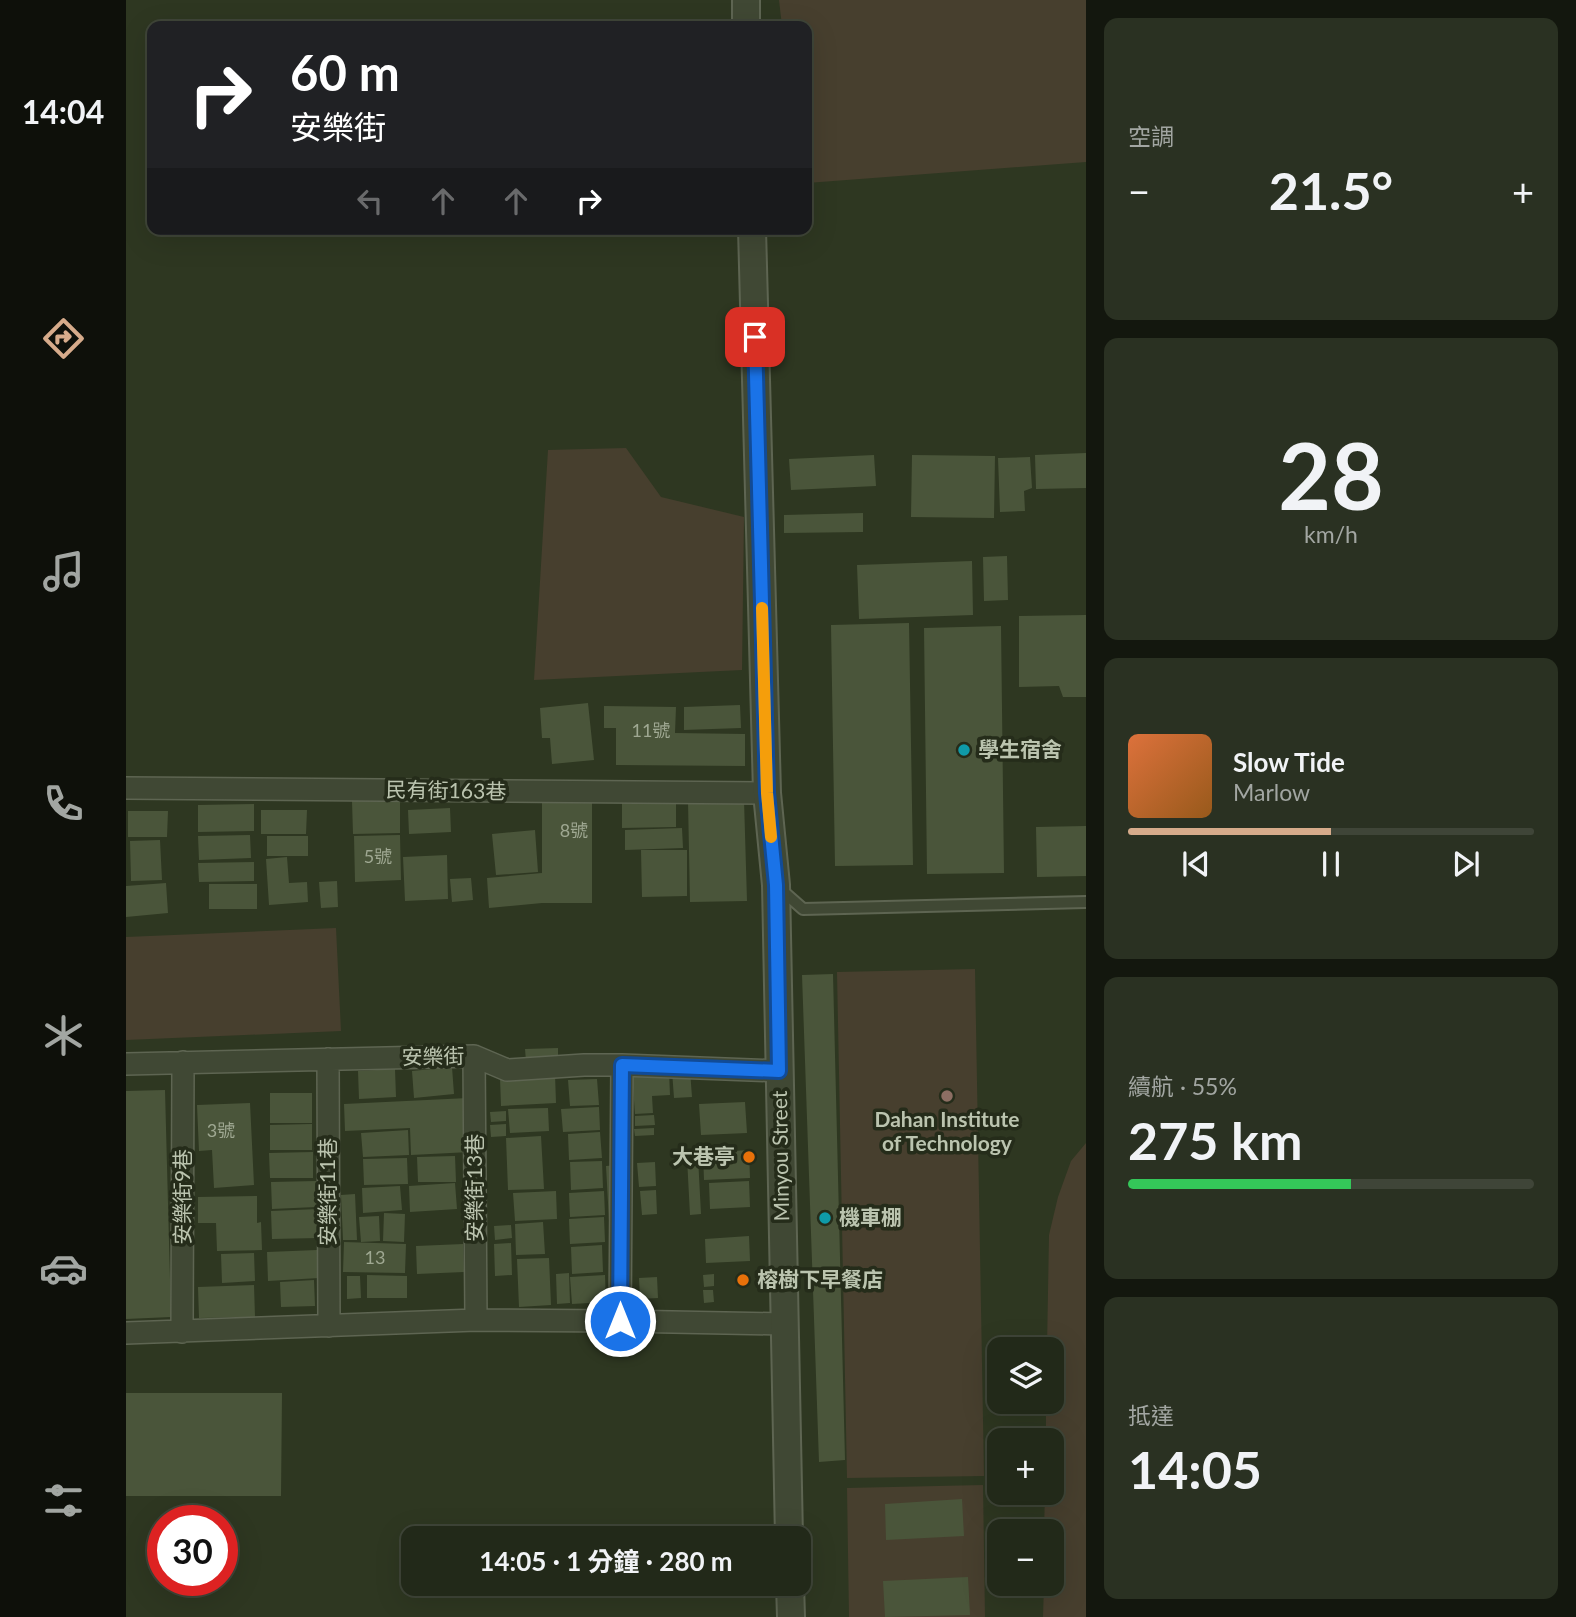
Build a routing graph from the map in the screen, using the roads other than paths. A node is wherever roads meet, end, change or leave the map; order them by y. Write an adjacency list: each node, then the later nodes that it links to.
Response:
1 (746, 0): 2 (street)
2 (746, 21)
3 (752, 235): 5 (street, Minyou Street)
4 (126, 788): 5 (street, 民有街163巷)
5 (767, 793): 6 (street, Minyou Street)
6 (776, 885): 7 (lane); 13 (street, Minyou Street)
7 (1086, 902)
8 (474, 1056): 9 (street, 安樂街); 12 (street, 安樂街); 14 (street, 安樂街13巷)
9 (328, 1059): 10 (street, 安樂街); 17 (street, 安樂街11巷)
10 (183, 1062): 11 (street, 安樂街); 18 (street, 安樂街9巷)
11 (126, 1064)
12 (622, 1065): 13 (street, 安樂街); 15 (street)
13 (779, 1071): 16 (street, Minyou Street)
14 (476, 1320): 15 (street); 17 (street)
15 (620, 1321): 16 (street)
16 (784, 1324): 20 (street, Minyou Street)
17 (329, 1326): 18 (street)
18 (182, 1332): 19 (street)
19 (126, 1333)
20 (789, 1526)
21 (790, 1596): 22 (street)
22 (791, 1617)

